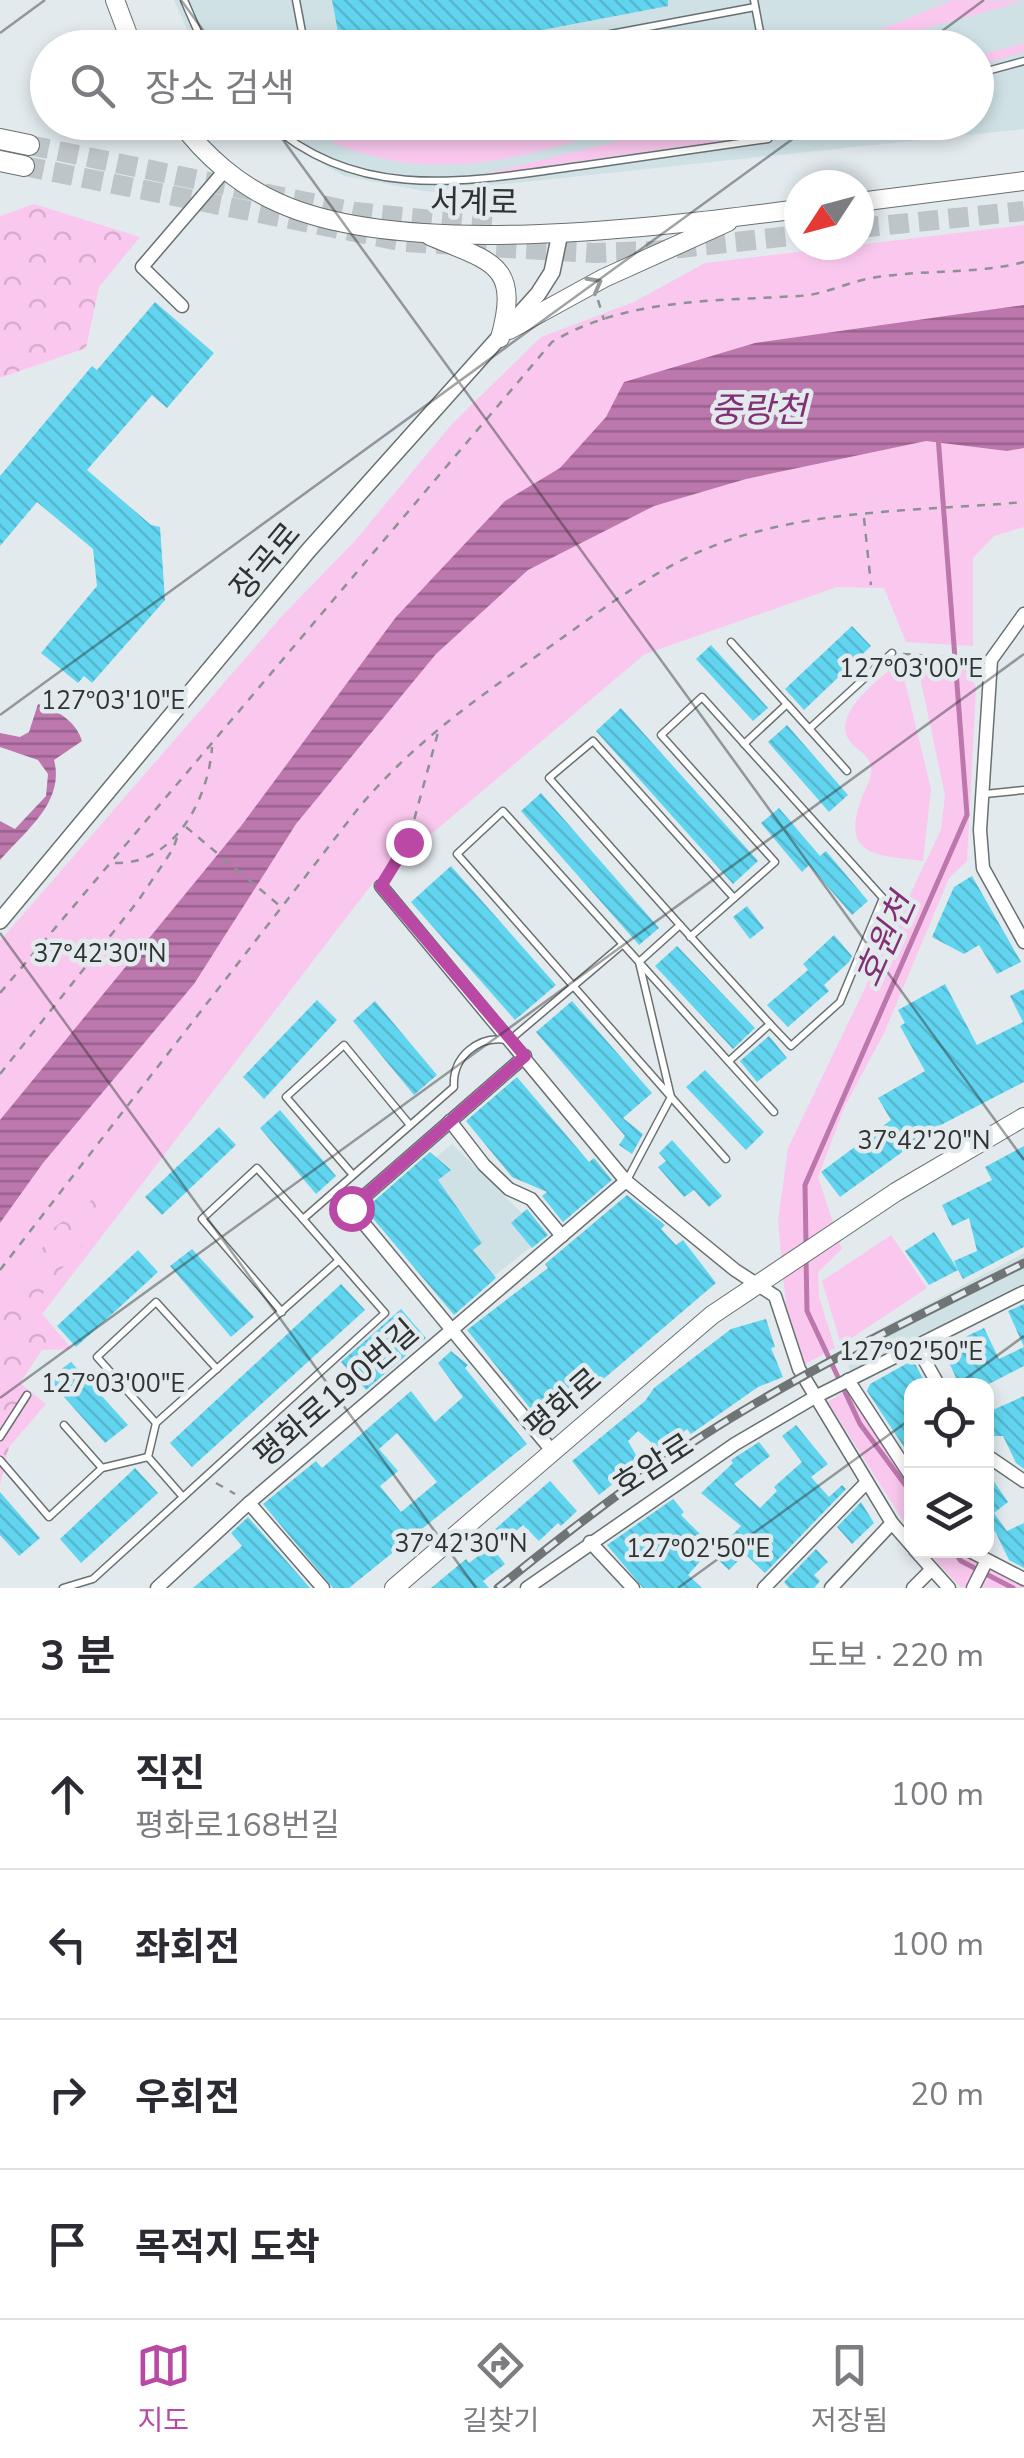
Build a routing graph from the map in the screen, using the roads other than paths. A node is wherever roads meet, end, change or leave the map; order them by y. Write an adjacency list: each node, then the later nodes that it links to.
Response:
1 (115, 0): 5 (main road)
2 (184, 0): 6 (lane)
3 (296, 0): 7 (lane)
4 (754, 4): 8 (lane); 9 (lane)
5 (126, 30)
6 (197, 30)
7 (302, 30)
8 (625, 30)
9 (759, 30)
10 (1024, 62): 11 (lane)
11 (994, 70)
12 (0, 139): 16 (highway)
13 (197, 140): 17 (main road, 서계로)
14 (296, 140): 15 (lane)
15 (761, 140)
16 (0, 161)
17 (226, 170): 22 (main road, 서계로); 24 (street)
18 (1024, 181): 19 (main road)
19 (874, 200)
20 (784, 212): 21 (main road, 서계로)
21 (739, 217): 23 (main road, 서계로); 25 (main road, one-way to 21)
22 (420, 232): 23 (main road, 서계로); 25 (main road)
23 (560, 233): 25 (street, 장곡로)
24 (182, 306)
25 (504, 334): 35 (street, 장곡로)
26 (1024, 614): 32 (street)
27 (731, 642): 29 (lane)
28 (892, 653): 29 (lane)
29 (809, 729): 30 (lane)
30 (744, 744): 34 (lane); 42 (lane)
31 (1024, 790): 32 (lane)
32 (985, 794): 38 (street)
33 (381, 886): 43 (street)
34 (734, 898): 36 (lane); 37 (lane)
35 (0, 921)
36 (680, 925): 37 (lane); 40 (lane)
37 (690, 937): 42 (lane)
38 (1024, 942)
39 (622, 944): 40 (lane); 41 (lane); 41 (lane)
40 (639, 962): 45 (lane); 46 (lane)
41 (574, 985): 43 (lane); 46 (lane)
42 (770, 1024): 45 (lane)
43 (512, 1040): 44 (street); 50 (lane)
44 (525, 1056): 49 (street); 53 (street)
45 (728, 1061): 47 (lane)
46 (671, 1097): 51 (lane); 53 (lane)
47 (774, 1112)
48 (1024, 1117): 57 (main road, 평화로)
49 (450, 1121): 55 (street); 60 (street)
50 (411, 1125): 52 (lane); 52 (lane)
51 (726, 1160)
52 (353, 1175): 54 (lane)
53 (626, 1181): 55 (street, 평화로190번길); 57 (street)
54 (303, 1219): 56 (lane); 59 (lane)
55 (562, 1236): 60 (street, 평화로190번길)
56 (338, 1261): 59 (lane); 78 (lane)
57 (757, 1281): 66 (street); 70 (main road, 평화로)
58 (1024, 1292): 61 (street)
59 (282, 1312): 62 (lane)
60 (452, 1330): 70 (street); 79 (street, 평화로190번길)
61 (917, 1347): 63 (street); 64 (street)
62 (218, 1369): 68 (lane); 68 (lane)
63 (934, 1378)
64 (846, 1381): 66 (street, 호암로); 75 (street)
65 (28, 1395): 69 (lane)
66 (815, 1397): 76 (street); 82 (street, 호암로)
67 (64, 1424): 74 (lane)
68 (156, 1424): 71 (lane)
69 (0, 1437)
70 (553, 1452): 91 (main road, 평화로)
71 (148, 1457): 74 (lane); 78 (lane)
72 (0, 1460): 74 (lane)
73 (994, 1461): 77 (street)
74 (102, 1468)
75 (905, 1468)
76 (867, 1482): 80 (street); 94 (street)
77 (1024, 1482)
78 (184, 1497): 88 (lane)
79 (249, 1503): 89 (street); 90 (street, 평화로190번길)
80 (892, 1523): 81 (street); 95 (street)
81 (904, 1538)
82 (590, 1542): 92 (street, 호암로); 93 (street)
83 (921, 1558): 86 (street)
84 (980, 1558): 85 (street)
85 (986, 1562): 87 (street); 98 (street)
86 (931, 1570): 96 (street); 97 (street)
87 (1024, 1579)
88 (63, 1588)
89 (157, 1588)
90 (323, 1588)
91 (394, 1588)
92 (527, 1588)
93 (633, 1588)
94 (764, 1588)
95 (831, 1588)
96 (913, 1588)
97 (949, 1588)
98 (973, 1588)

